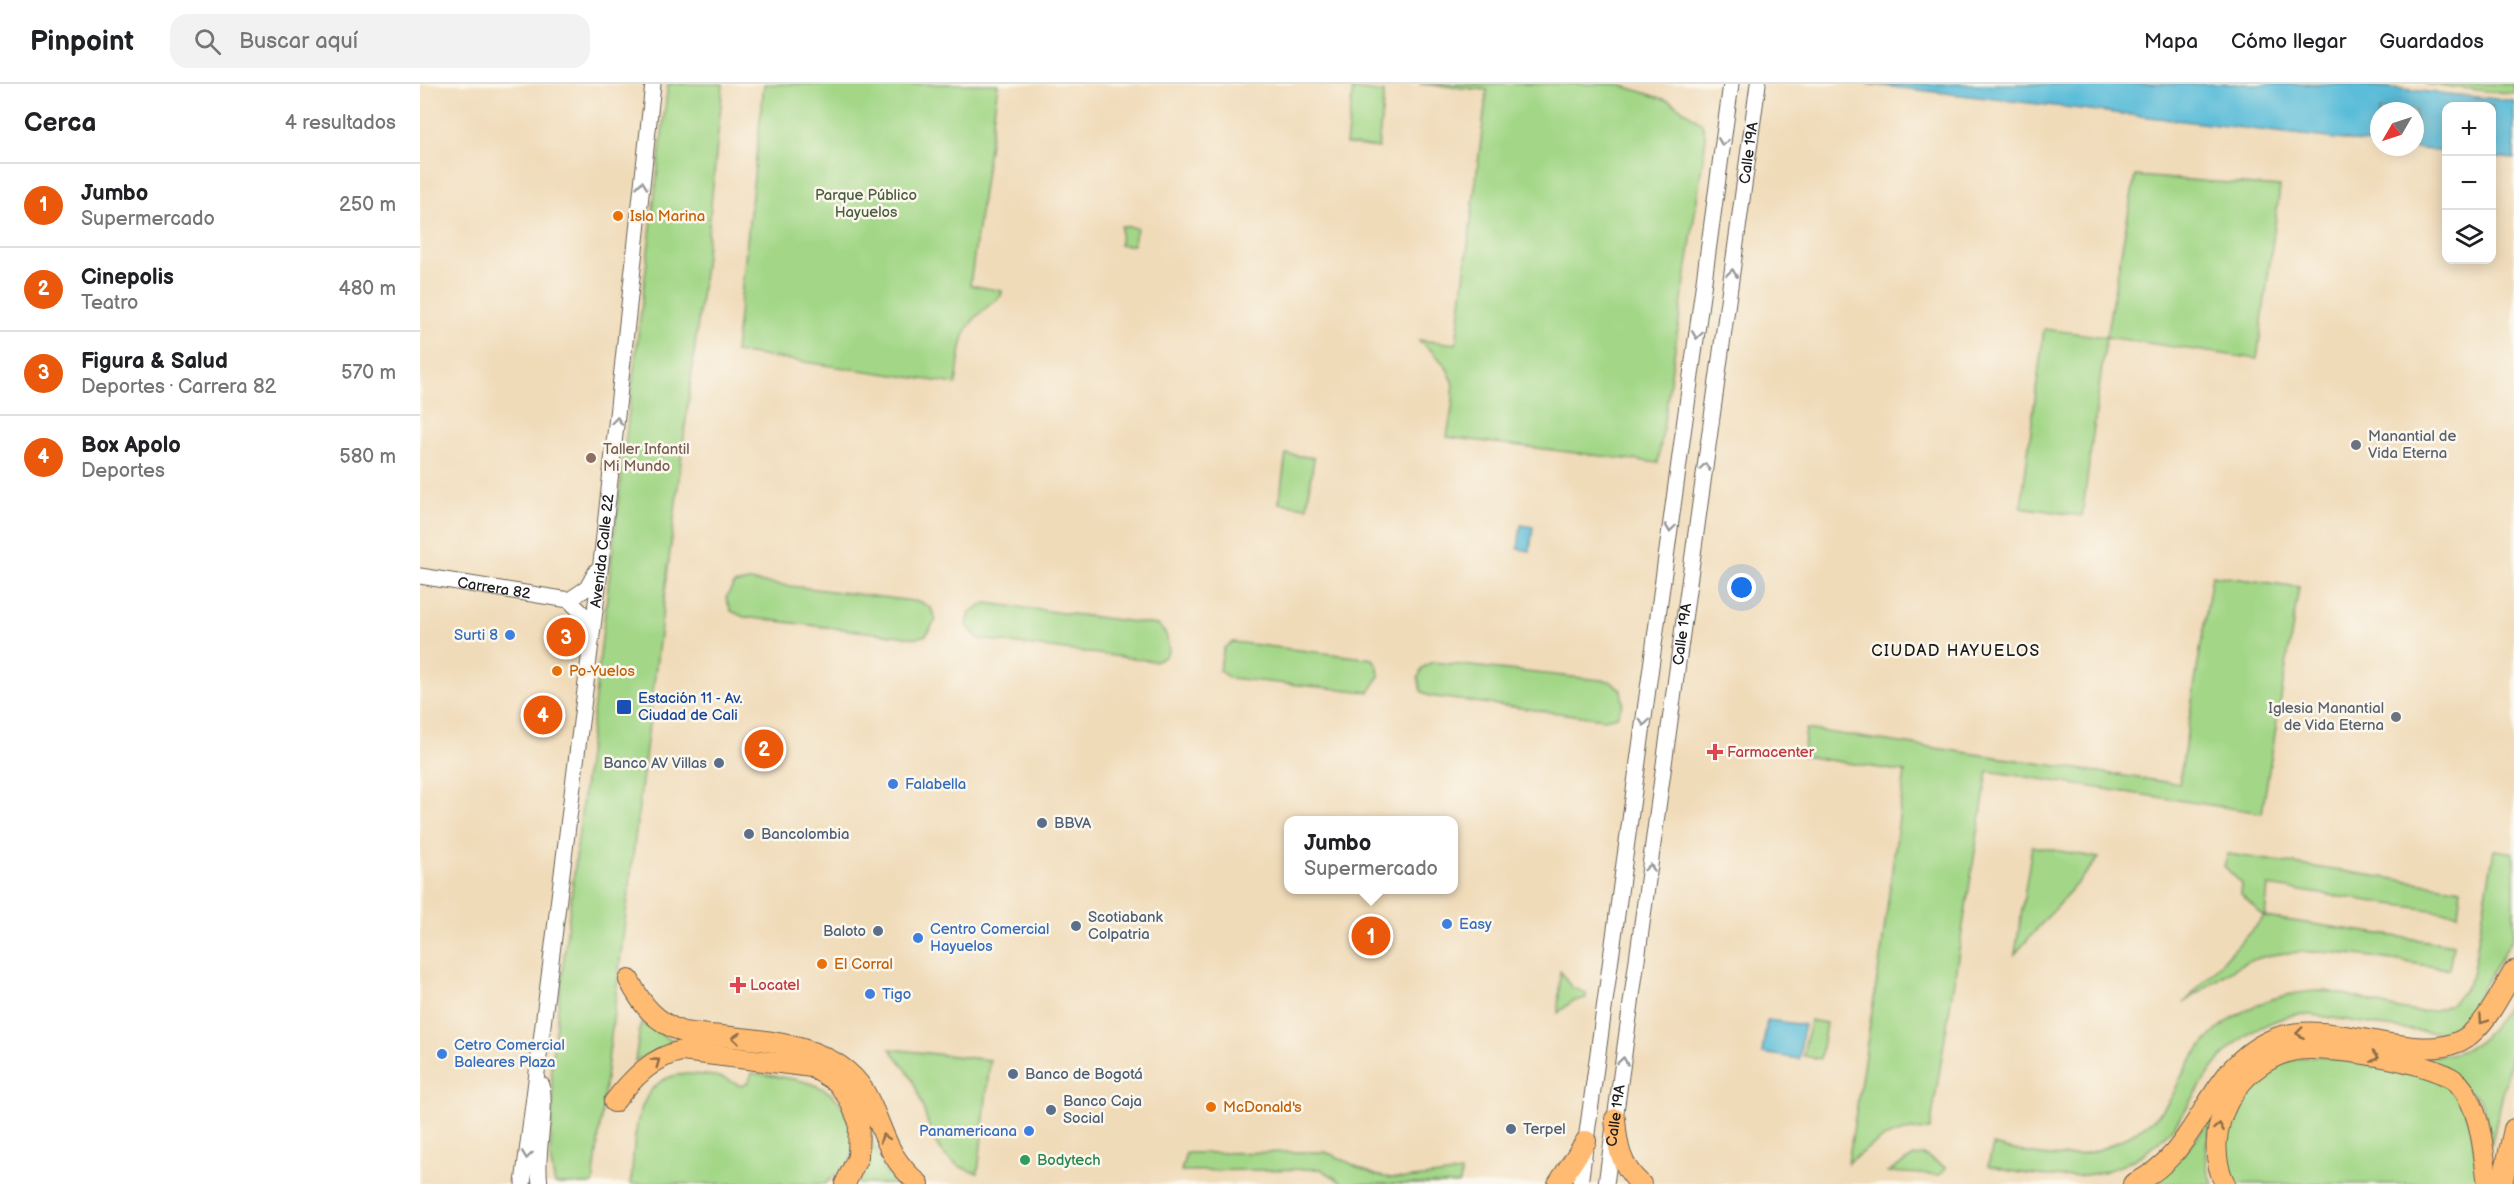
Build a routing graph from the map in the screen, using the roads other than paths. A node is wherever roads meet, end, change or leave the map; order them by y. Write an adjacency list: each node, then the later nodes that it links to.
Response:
1 (653, 84): 4 (street, Avenida Calle 22, one-way to 1)
2 (1731, 84): 14 (street, Calle 19A, one-way to 14)
3 (1758, 84): 12 (street, Calle 19A, one-way to 3)
4 (601, 563): 6 (street); 7 (street, Avenida Calle 22)
5 (420, 576): 6 (street, Carrera 82)
6 (569, 600): 7 (street)
7 (591, 644): 10 (street, Avenida Calle 22)
8 (2514, 970): 23 (main road, one-way to 23)
9 (630, 980): 18 (main road, one-way to 9)
10 (540, 1055): 15 (street, Avenida Calle 22, one-way to 15); 16 (street, Avenida Calle 22)
11 (614, 1102): 17 (main road, one-way to 17)
12 (1615, 1119): 21 (street, Calle 19A); 22 (main road)
13 (2514, 1129): 26 (main road)
14 (1586, 1141): 19 (main road); 20 (street, Calle 19A)
15 (524, 1184)
16 (540, 1184)
17 (845, 1184)
18 (919, 1184)
19 (1558, 1184)
20 (1580, 1184)
21 (1606, 1184)
22 (1641, 1184)
23 (2133, 1184)
24 (2225, 1184): 25 (main road, one-way to 25)
25 (2488, 1184)
26 (2502, 1184)

